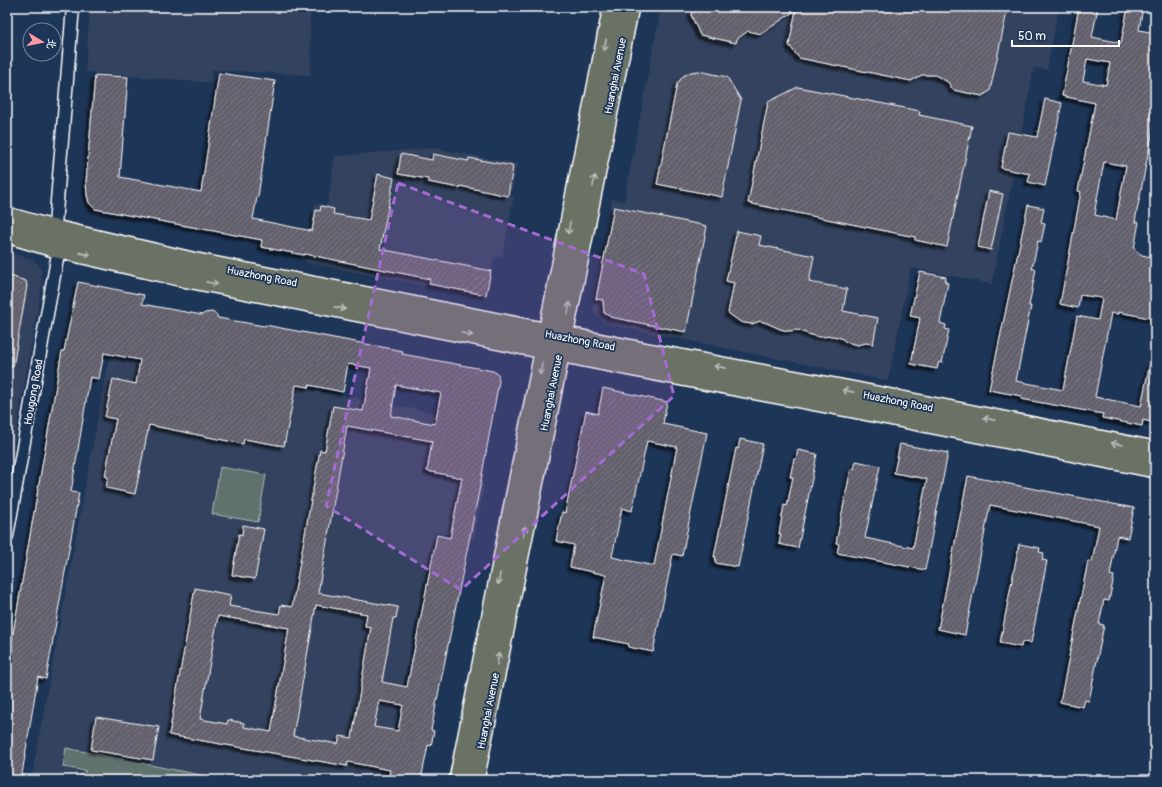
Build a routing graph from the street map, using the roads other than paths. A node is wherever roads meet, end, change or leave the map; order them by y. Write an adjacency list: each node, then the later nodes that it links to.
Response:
1 (73, 7): 6 (street, Hougong Road)
2 (613, 7): 7 (main road, Huanghai Avenue, one-way to 7)
3 (629, 7): 7 (main road, Huanghai Avenue, one-way to 3)
4 (7, 217): 6 (main road, Huazhong Road)
5 (7, 234): 6 (main road, Huazhong Road)
6 (56, 242): 7 (main road, Huazhong Road); 10 (street, Hougong Road)
7 (554, 343): 8 (main road, Huazhong Road, one-way to 7); 9 (main road, Huazhong Road); 11 (main road, Huanghai Avenue, one-way to 11); 12 (main road, Huanghai Avenue, one-way to 7)
8 (1155, 452)
9 (1155, 468)
10 (7, 536)
11 (459, 780)
12 (474, 780)

